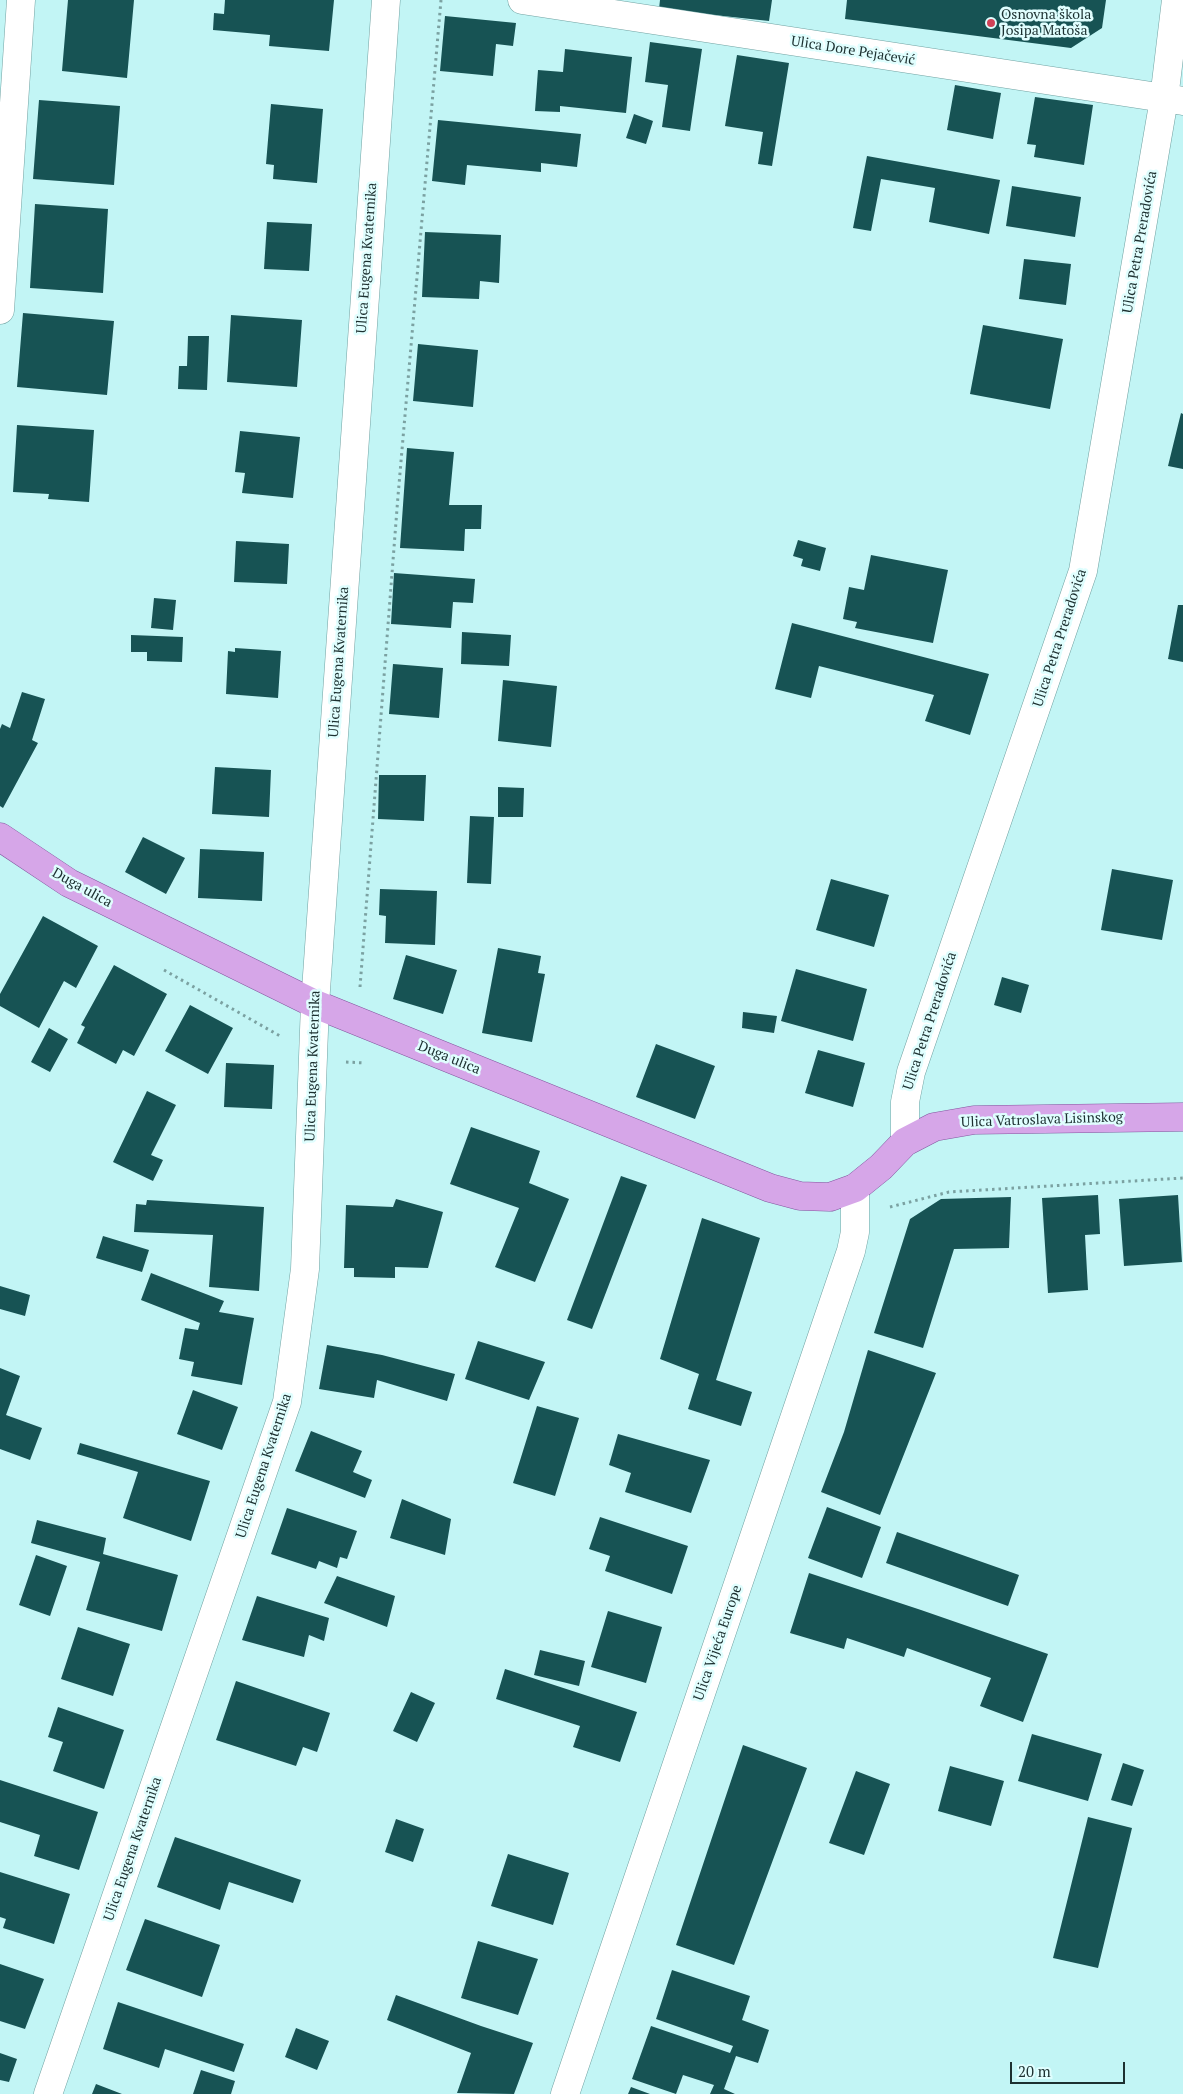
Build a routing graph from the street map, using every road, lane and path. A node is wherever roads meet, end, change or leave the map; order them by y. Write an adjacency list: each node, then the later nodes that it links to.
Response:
1 (21, 0): 7 (street)
2 (386, 0): 9 (street, Ulica Eugena Kvaternika)
3 (441, 0): 10 (path)
4 (522, 0): 6 (street, Ulica Dore Pejačević)
5 (1176, 0): 6 (street, Ulica Petra Preradovića)
6 (1174, 100): 13 (street, Ulica Petra Preradovića)
7 (0, 310)
8 (0, 837): 9 (main road, Duga ulica)
9 (315, 1004): 10 (main road, Duga ulica); 17 (street, Ulica Eugena Kvaternika)
10 (357, 1021): 11 (path); 15 (main road, Duga ulica)
11 (354, 1062)
12 (1183, 1116): 13 (main road, Ulica Vatroslava Lisinskog)
13 (905, 1142): 15 (main road, Duga ulica)
14 (1183, 1178): 16 (path)
15 (855, 1188): 16 (street, Ulica Vijeća Europe)
16 (856, 1215): 18 (street, Ulica Vijeća Europe)
17 (48, 2094)
18 (565, 2094)

